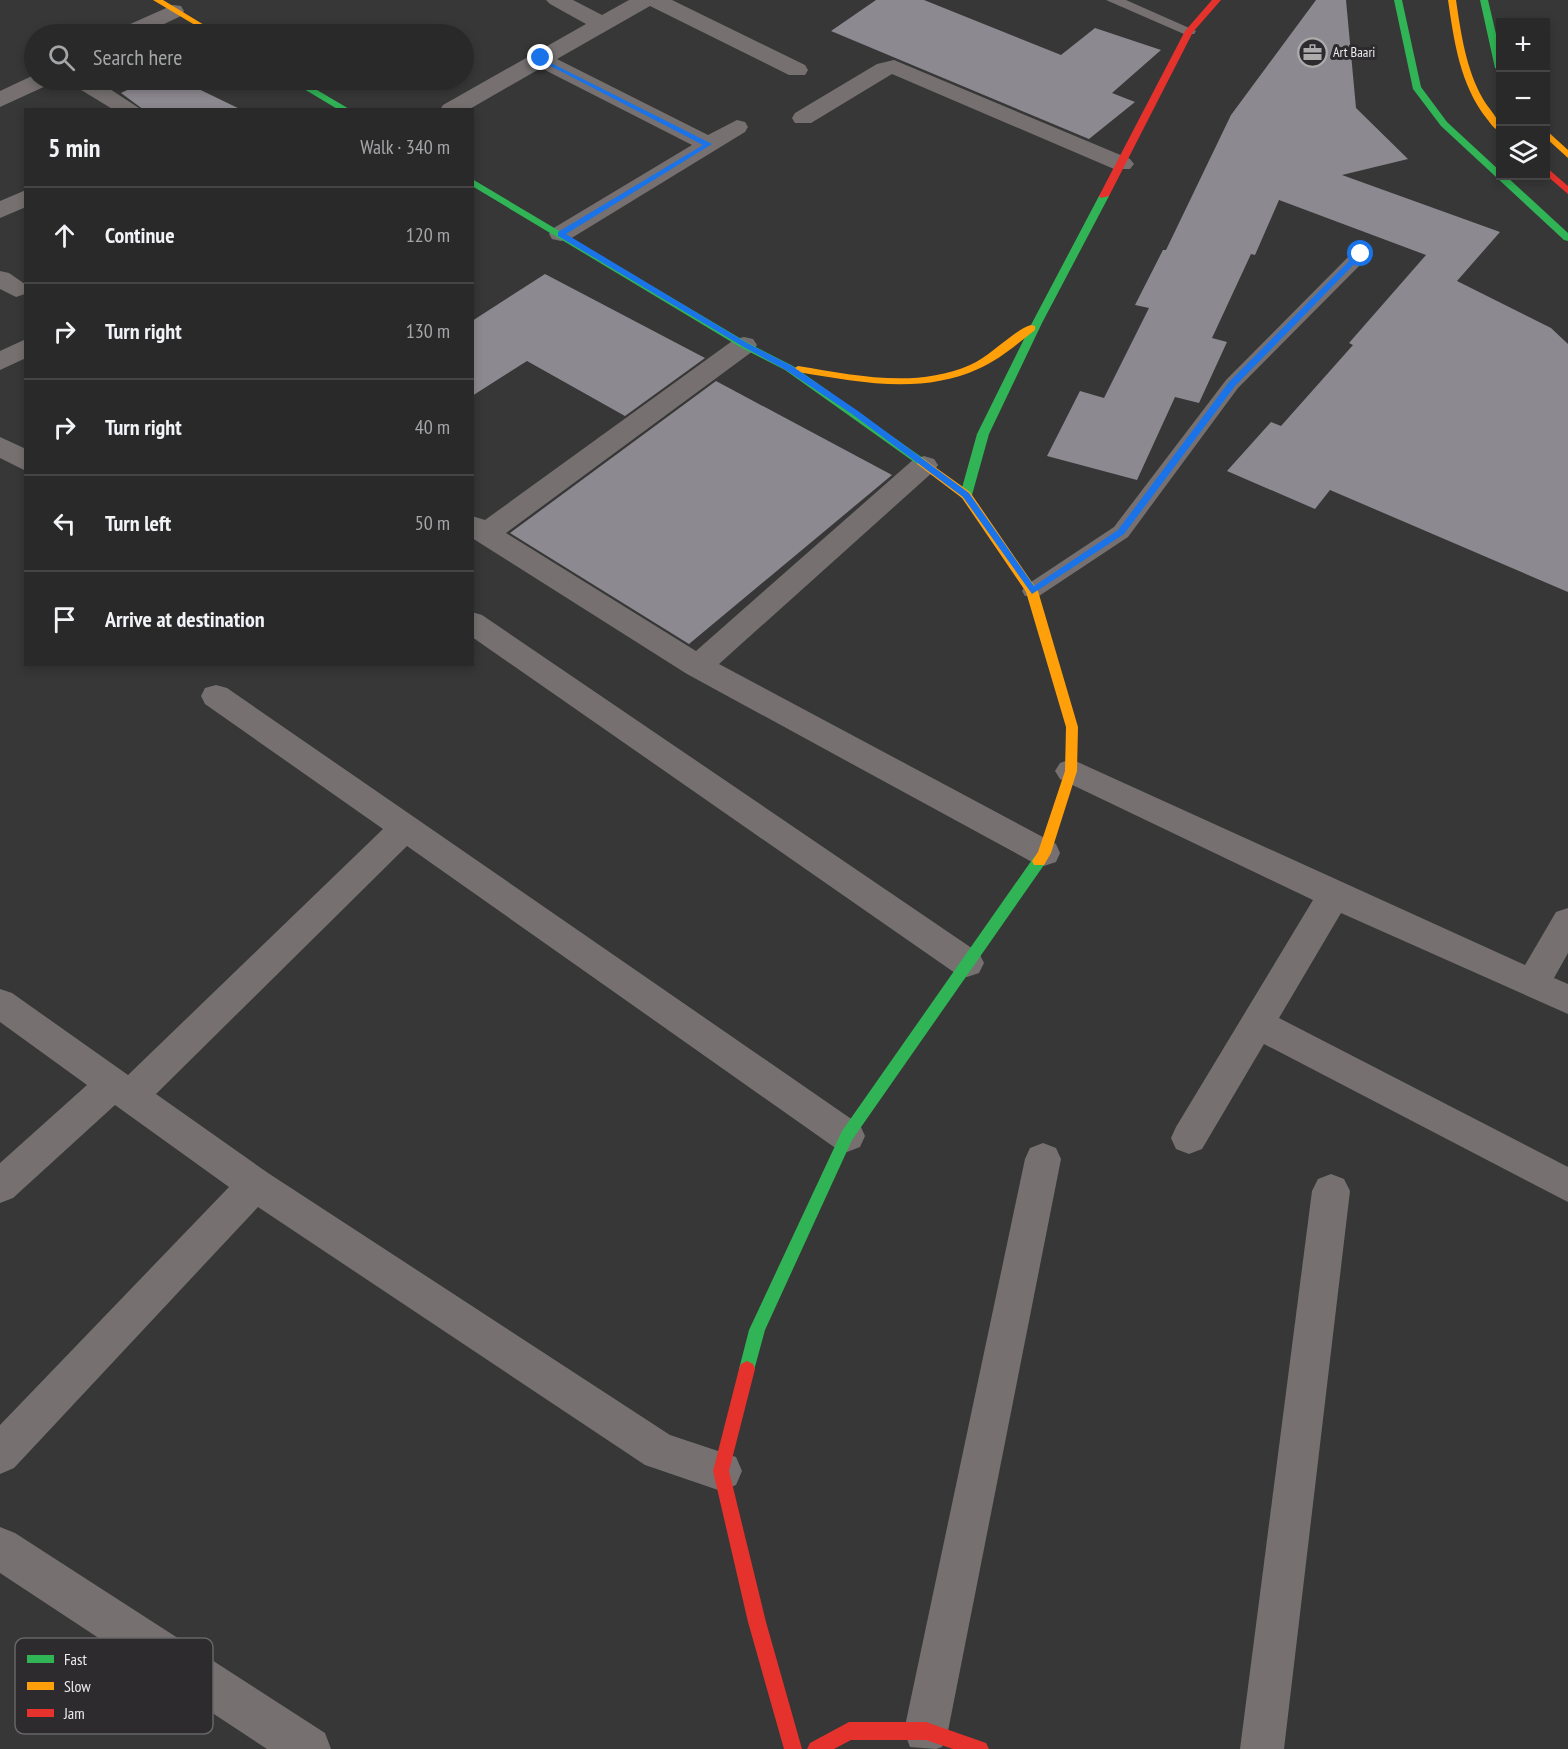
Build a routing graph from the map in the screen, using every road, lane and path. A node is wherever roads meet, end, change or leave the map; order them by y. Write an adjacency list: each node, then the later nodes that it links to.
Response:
1 (557, 0): 12 (street)
2 (644, 0): 12 (street)
3 (655, 0): 16 (street)
4 (1113, 0): 13 (lane)
5 (1217, 0): 13 (street)
6 (1398, 0): 37 (street)
7 (1452, 0): 25 (street)
8 (1484, 0): 14 (street)
9 (165, 5): 10 (street); 11 (street)
10 (140, 24)
11 (198, 24)
12 (602, 24): 15 (street)
13 (1189, 31): 30 (street)
14 (1496, 51)
15 (541, 58): 23 (street); 28 (street)
16 (797, 70)
17 (24, 88): 20 (street)
18 (97, 90): 21 (street)
19 (312, 90): 22 (street)
20 (0, 100)
21 (127, 108)
22 (343, 108)
23 (454, 108)
24 (803, 118): 30 (street)
25 (1498, 126)
26 (737, 127): 28 (street)
27 (1550, 138): 29 (street)
28 (708, 144): 36 (street)
29 (1568, 156)
30 (1122, 164): 39 (street)
31 (1550, 175): 33 (street)
32 (474, 183): 36 (street)
33 (1568, 191)
34 (24, 198): 35 (street)
35 (0, 211)
36 (561, 234): 40 (street)
37 (1568, 238)
38 (1361, 254): 49 (lane)
39 (1036, 323): 43 (street); 47 (street)
40 (744, 345): 43 (street); 48 (street)
41 (24, 348): 42 (street)
42 (0, 362)
43 (789, 368): 46 (street)
44 (0, 447): 45 (street)
45 (24, 461)
46 (924, 465): 47 (street); 51 (street)
47 (966, 495): 49 (street)
48 (479, 530): 51 (street)
49 (1032, 591): 53 (street)
50 (474, 623): 58 (street)
51 (698, 666): 55 (street)
52 (216, 696): 54 (street)
53 (1071, 771): 55 (street); 56 (street)
54 (405, 828): 63 (street); 64 (street)
55 (1044, 853): 58 (street)
56 (1334, 895): 59 (street); 62 (street)
57 (1568, 922): 59 (street)
58 (967, 963): 64 (street)
59 (1533, 984): 60 (street)
60 (1568, 1000)
61 (0, 1003): 63 (street)
62 (1259, 1024): 65 (street); 68 (street)
63 (121, 1090): 67 (street); 69 (street)
64 (847, 1136): 72 (street)
65 (1189, 1138)
66 (1043, 1158): 76 (street)
67 (255, 1185): 71 (street); 72 (street)
68 (1568, 1185)
69 (0, 1186)
70 (1331, 1191): 81 (street)
71 (0, 1454)
72 (722, 1471): 78 (street)
73 (0, 1548): 74 (street)
74 (136, 1638)
75 (213, 1689): 77 (street)
76 (926, 1731): 79 (street); 80 (street)
77 (309, 1749)
78 (793, 1749)
79 (816, 1749)
80 (980, 1749)
81 (1262, 1749)

